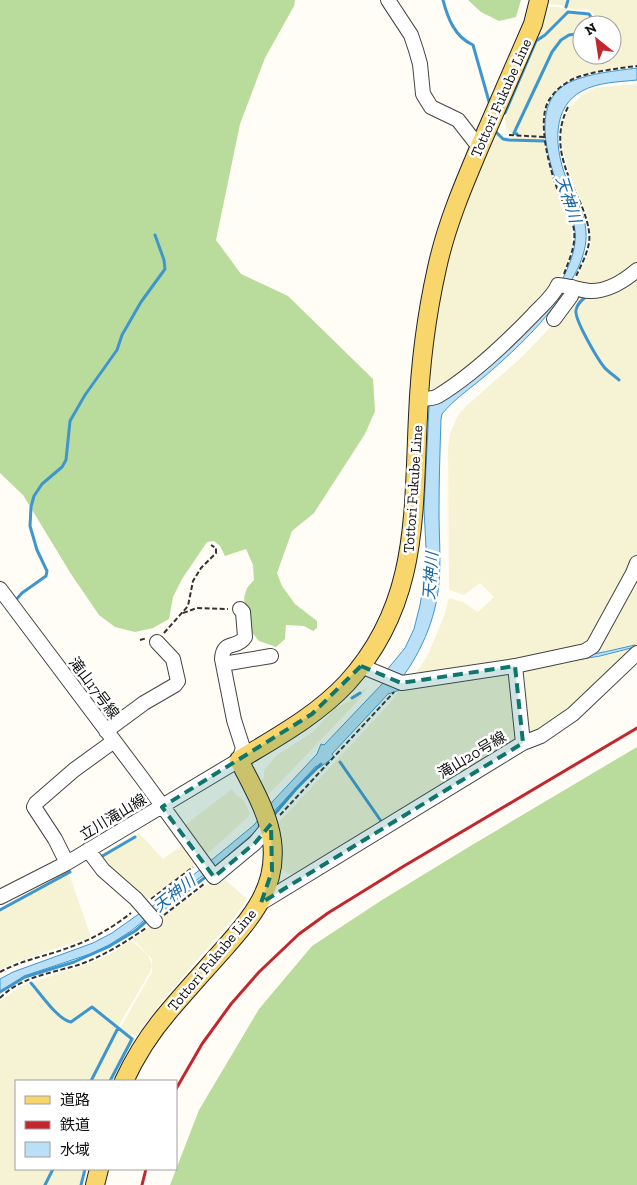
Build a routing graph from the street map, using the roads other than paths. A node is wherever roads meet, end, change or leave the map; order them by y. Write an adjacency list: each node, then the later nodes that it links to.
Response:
1 (388, 0): 3 (street)
2 (539, 0): 3 (main road, Tottori Fukube Line)
3 (479, 147): 7 (main road, Tottori Fukube Line)
4 (637, 270): 5 (street)
5 (565, 286): 6 (street); 7 (street)
6 (554, 319)
7 (419, 399): 17 (main road, Tottori Fukube Line)
8 (637, 563): 18 (street)
9 (0, 589): 19 (street, 滝山17号線)
10 (240, 610): 12 (street)
11 (157, 642): 19 (street)
12 (241, 642): 15 (street); 16 (street)
13 (637, 653): 20 (street)
14 (271, 656): 15 (street)
15 (245, 660): 16 (street)
16 (223, 664): 21 (street)
17 (361, 666): 18 (street); 21 (main road, Tottori Fukube Line)
18 (515, 666): 20 (street, 滝山20号線)
19 (110, 736): 22 (street, 滝山17号線); 25 (street)
20 (523, 743): 27 (street, 滝山20号線)
21 (239, 760): 22 (street, 立川滝山線); 23 (main road, Tottori Fukube Line)
22 (162, 807): 23 (street, 滝山17号線); 24 (street, 立川滝山線)
23 (269, 825): 27 (main road, Tottori Fukube Line)
24 (88, 850): 25 (street, 立川滝山線); 28 (street)
25 (67, 863): 26 (street, 立川滝山線)
26 (0, 897)
27 (261, 903): 29 (main road, Tottori Fukube Line)
28 (155, 920)
29 (124, 1080)
30 (99, 1170): 31 (main road)
31 (95, 1185)

